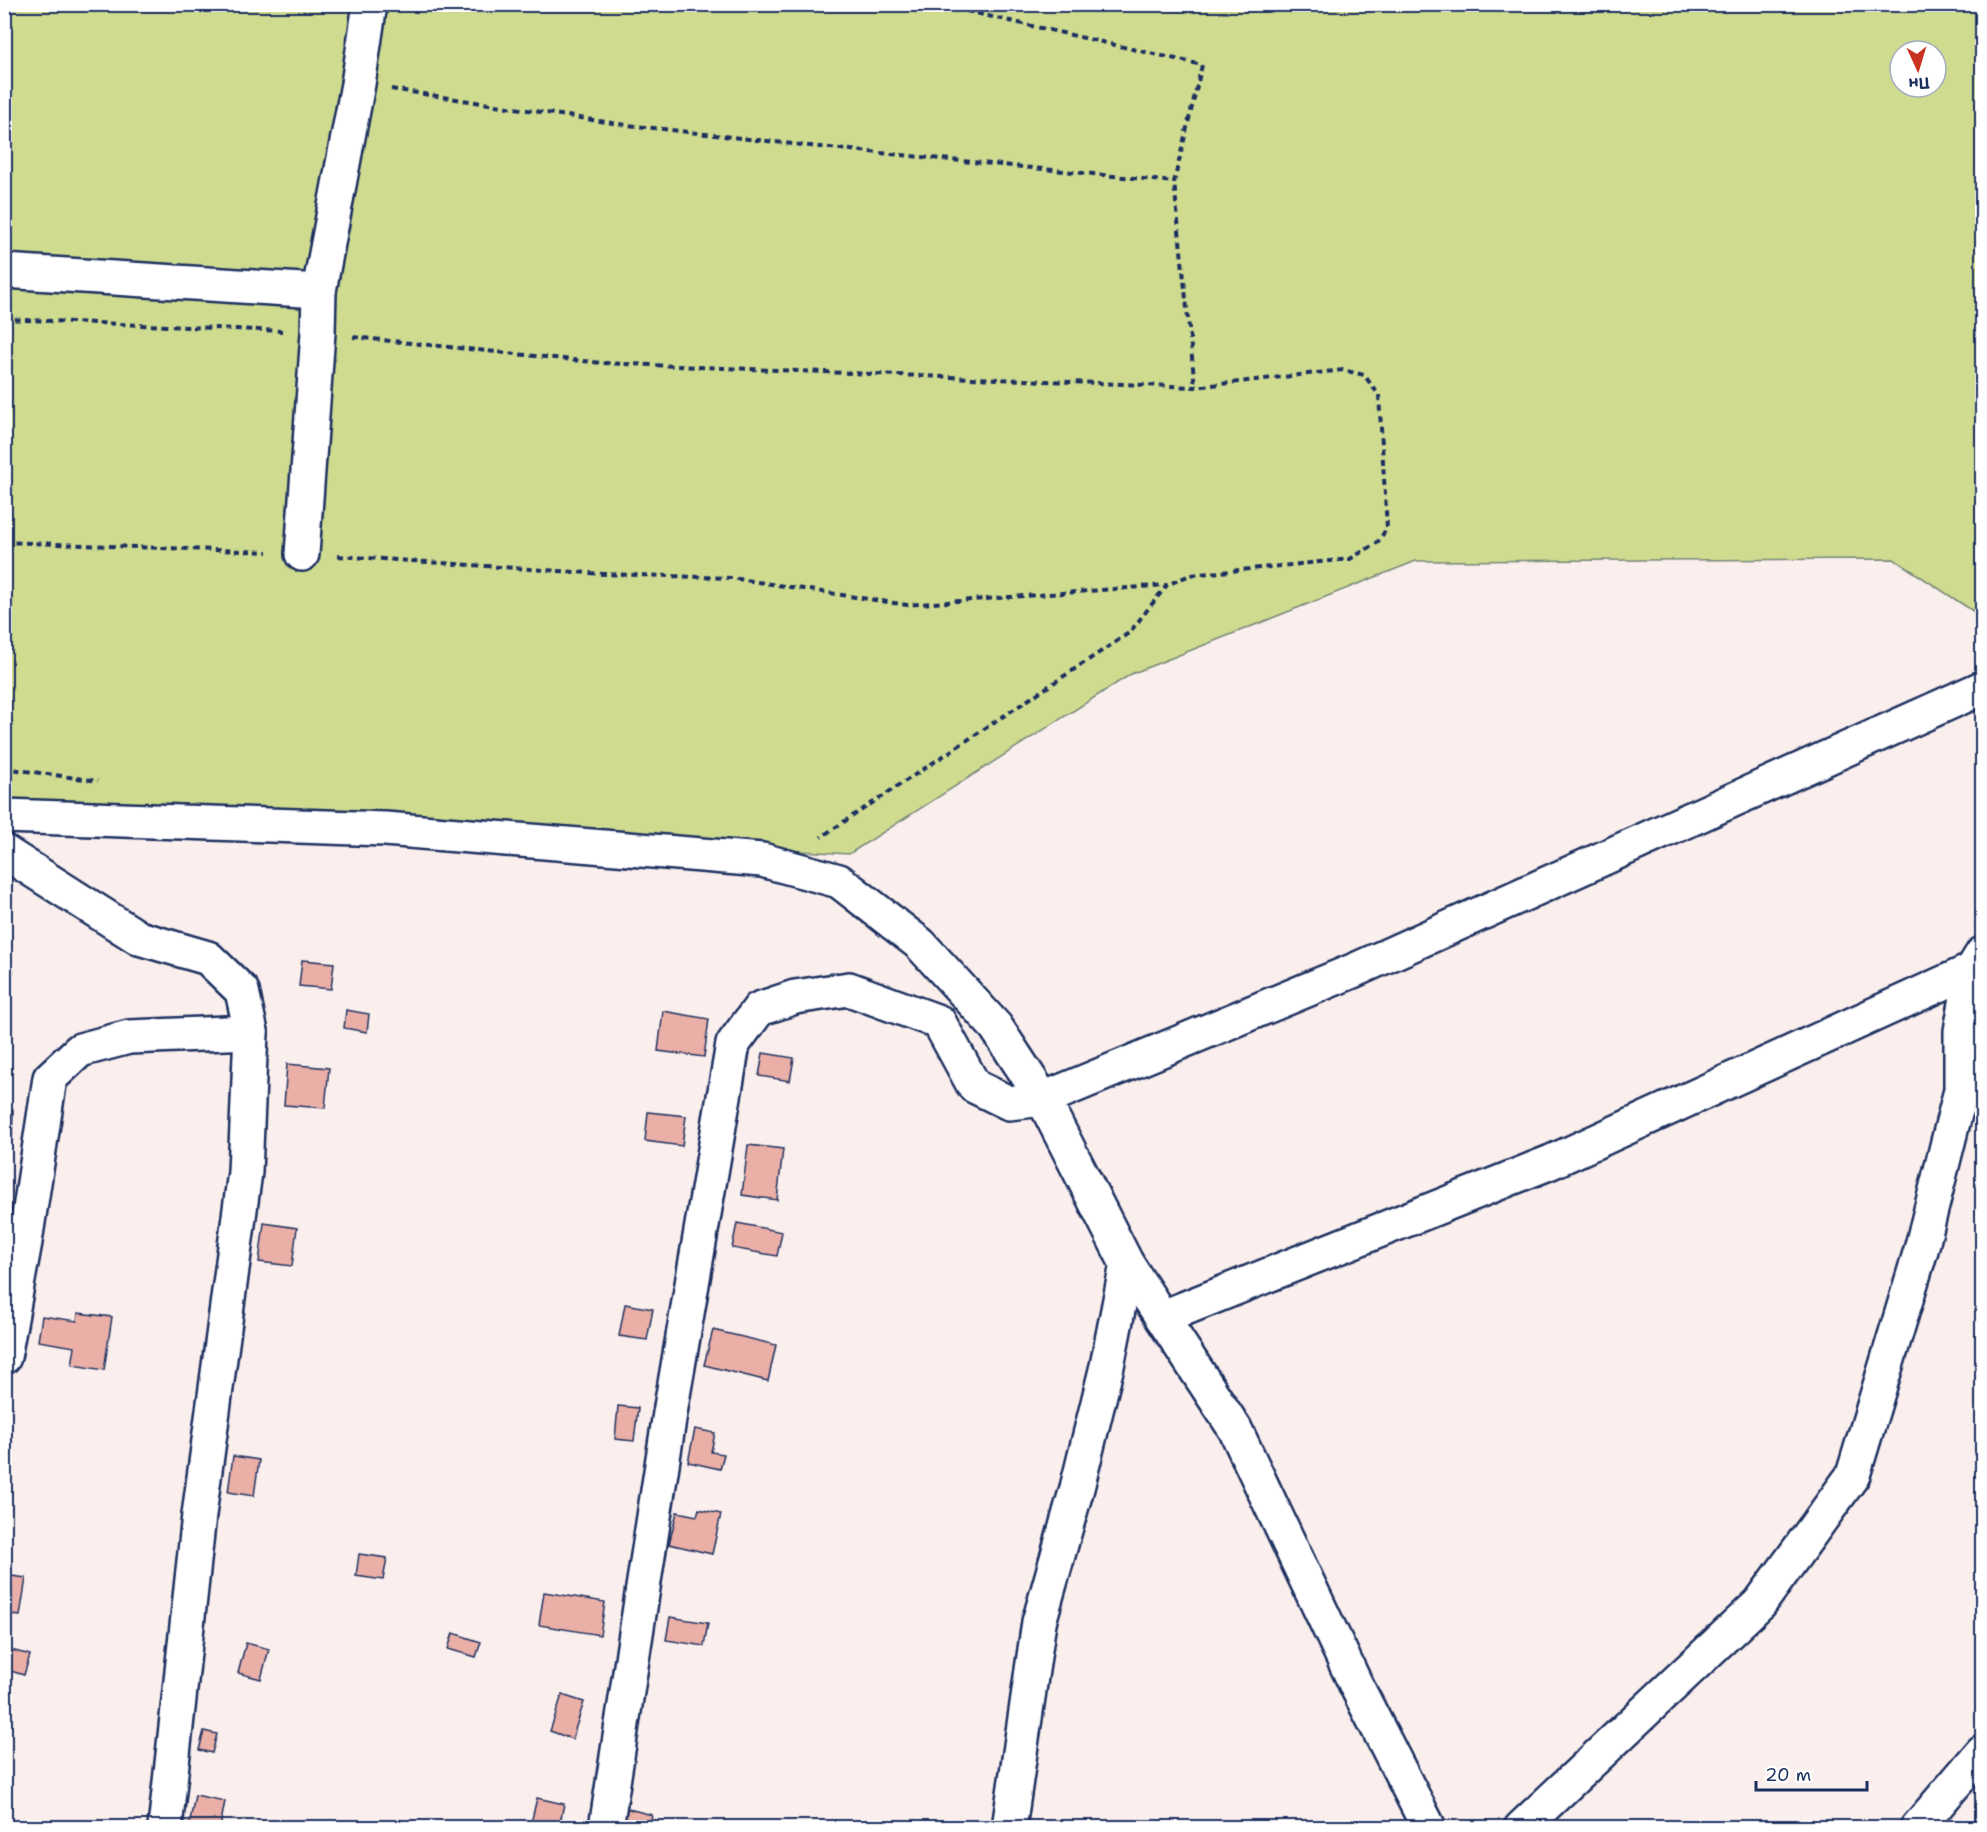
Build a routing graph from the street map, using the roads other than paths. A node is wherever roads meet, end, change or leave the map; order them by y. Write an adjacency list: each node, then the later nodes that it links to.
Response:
1 (370, 4): 3 (street)
2 (4, 271): 3 (street)
3 (319, 291): 4 (street)
4 (302, 554)
5 (1979, 689): 10 (street)
6 (4, 816): 10 (street)
7 (4, 852): 9 (street)
8 (1977, 962): 12 (street); 19 (street)
9 (251, 1032): 13 (street); 15 (street)
10 (1043, 1099): 11 (street); 16 (street)
11 (1127, 1264): 12 (street); 17 (street)
12 (1163, 1317): 18 (street)
13 (4, 1357)
14 (1983, 1752): 20 (street)
15 (165, 1827)
16 (606, 1827)
17 (1009, 1827)
18 (1429, 1827)
19 (1521, 1827)
20 (1917, 1827)

